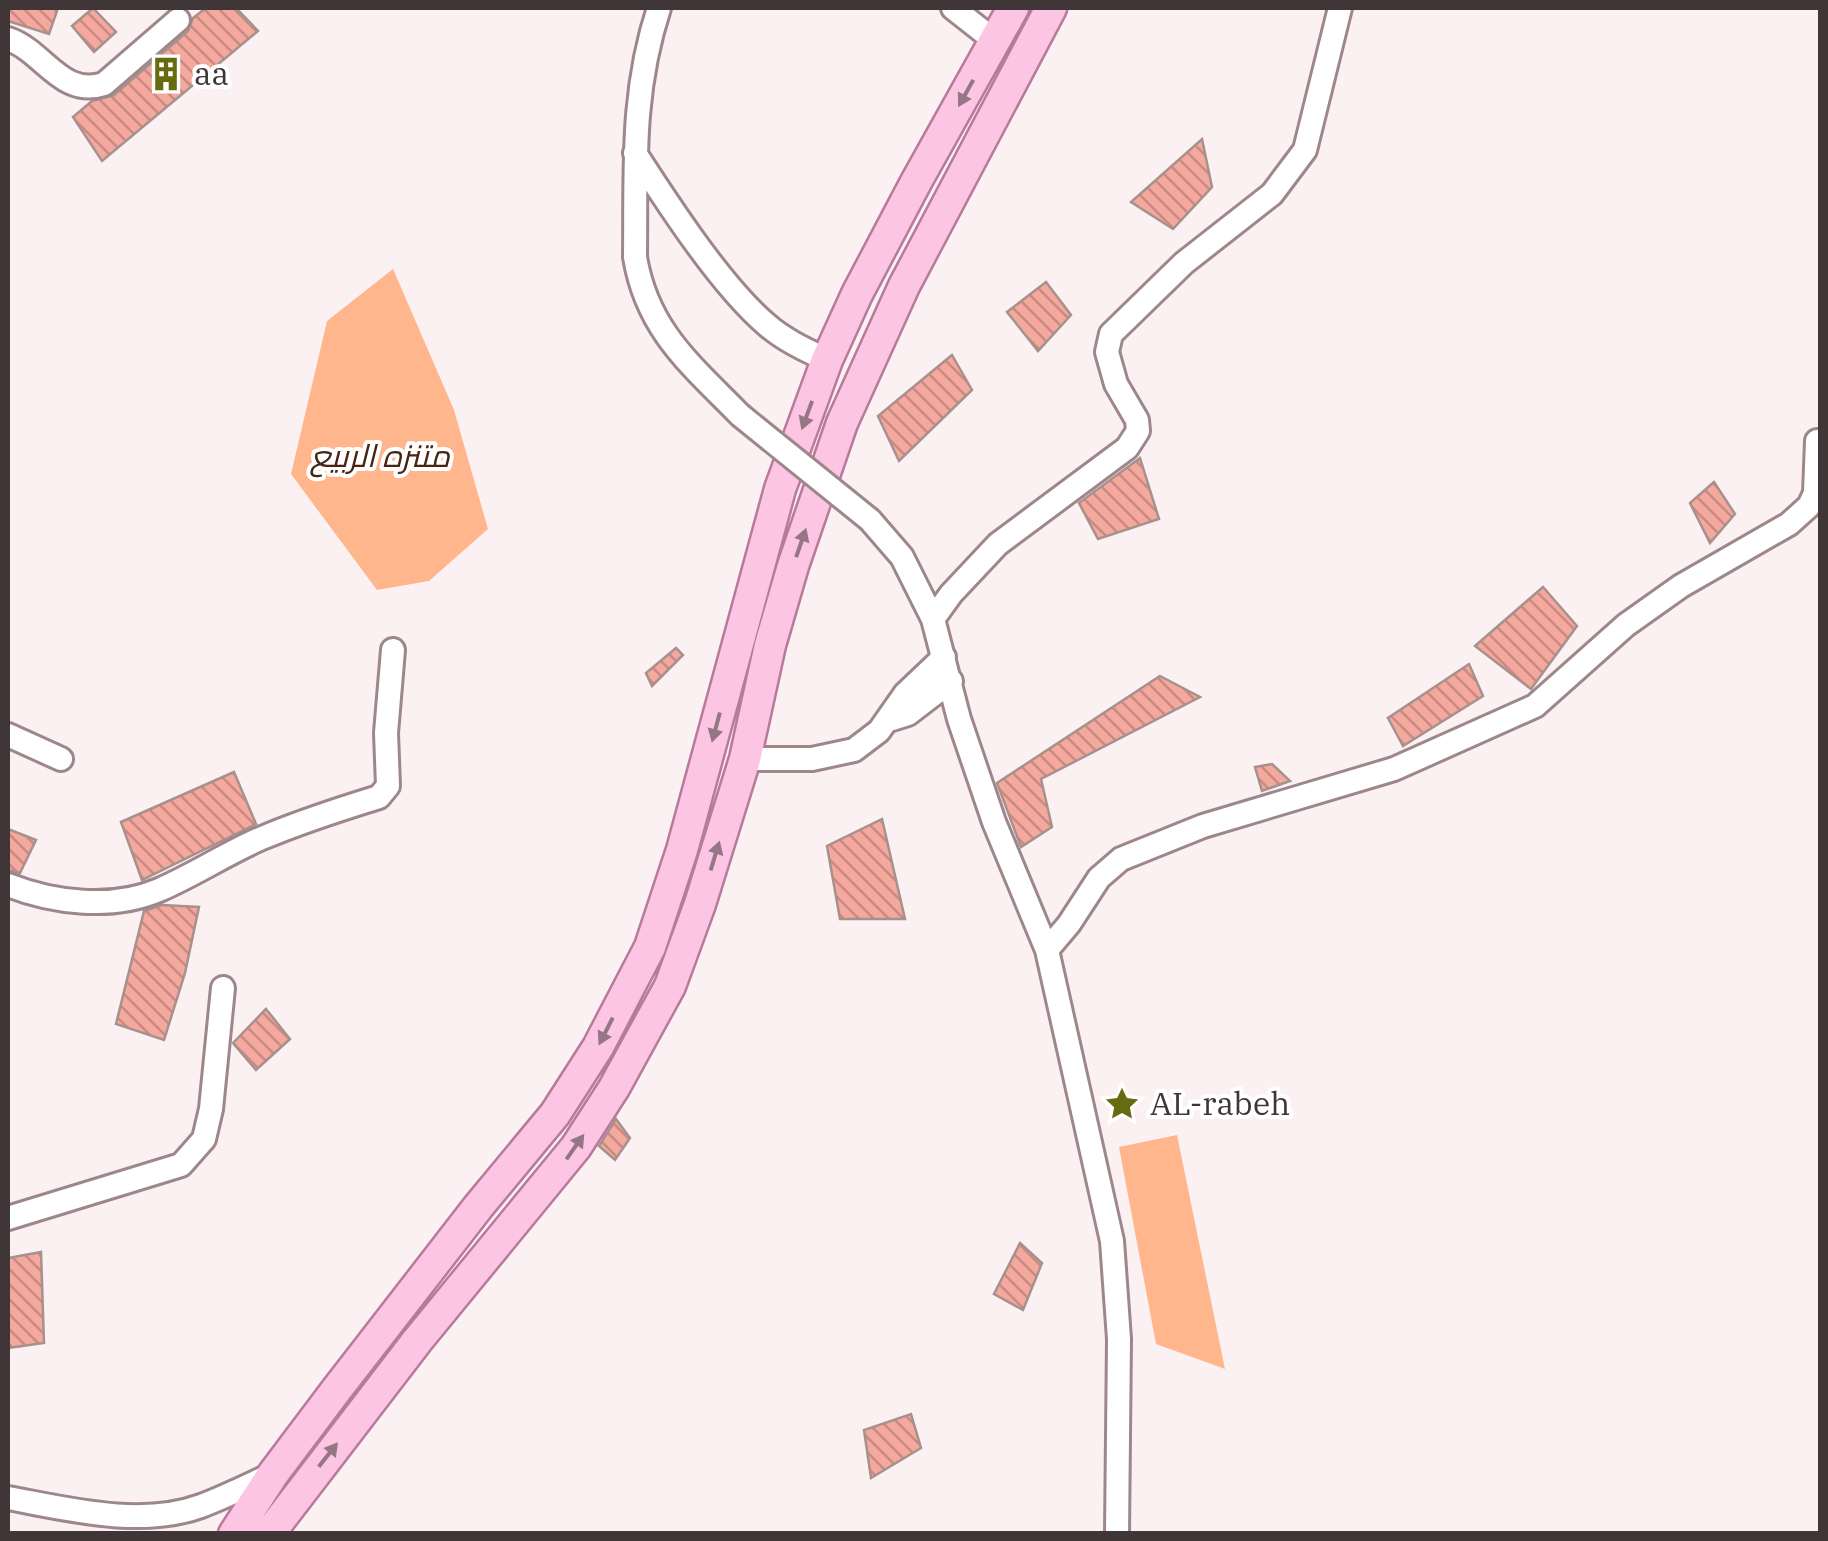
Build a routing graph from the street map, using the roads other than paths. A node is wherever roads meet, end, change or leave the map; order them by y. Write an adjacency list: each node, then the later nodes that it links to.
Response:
1 (659, 8): 9 (street)
2 (953, 8): 8 (street)
3 (1013, 8): 8 (main road)
4 (1052, 8): 20 (main road, one-way to 4)
5 (1340, 8): 13 (street)
6 (178, 20): 7 (street)
7 (8, 40)
8 (995, 41): 10 (main road, one-way to 10)
9 (634, 150): 10 (street); 13 (street, bridge)
10 (826, 360): 24 (main road, one-way to 24)
11 (1817, 441): 12 (street)
12 (1815, 502): 22 (street)
13 (933, 619): 15 (street)
14 (393, 650): 21 (street)
15 (944, 658): 16 (street); 17 (street)
16 (950, 681): 17 (street); 22 (street)
17 (889, 720): 20 (street)
18 (8, 735): 19 (street)
19 (62, 759)
20 (745, 759): 25 (main road, one-way to 20)
21 (8, 886)
22 (1046, 950): 31 (street)
23 (223, 988): 26 (street)
24 (510, 1169): 25 (main road); 27 (main road)
25 (542, 1191): 30 (main road, one-way to 25)
26 (8, 1218)
27 (272, 1474): 28 (street); 29 (main road)
28 (8, 1498)
29 (234, 1534)
30 (270, 1534)
31 (1117, 1534)

